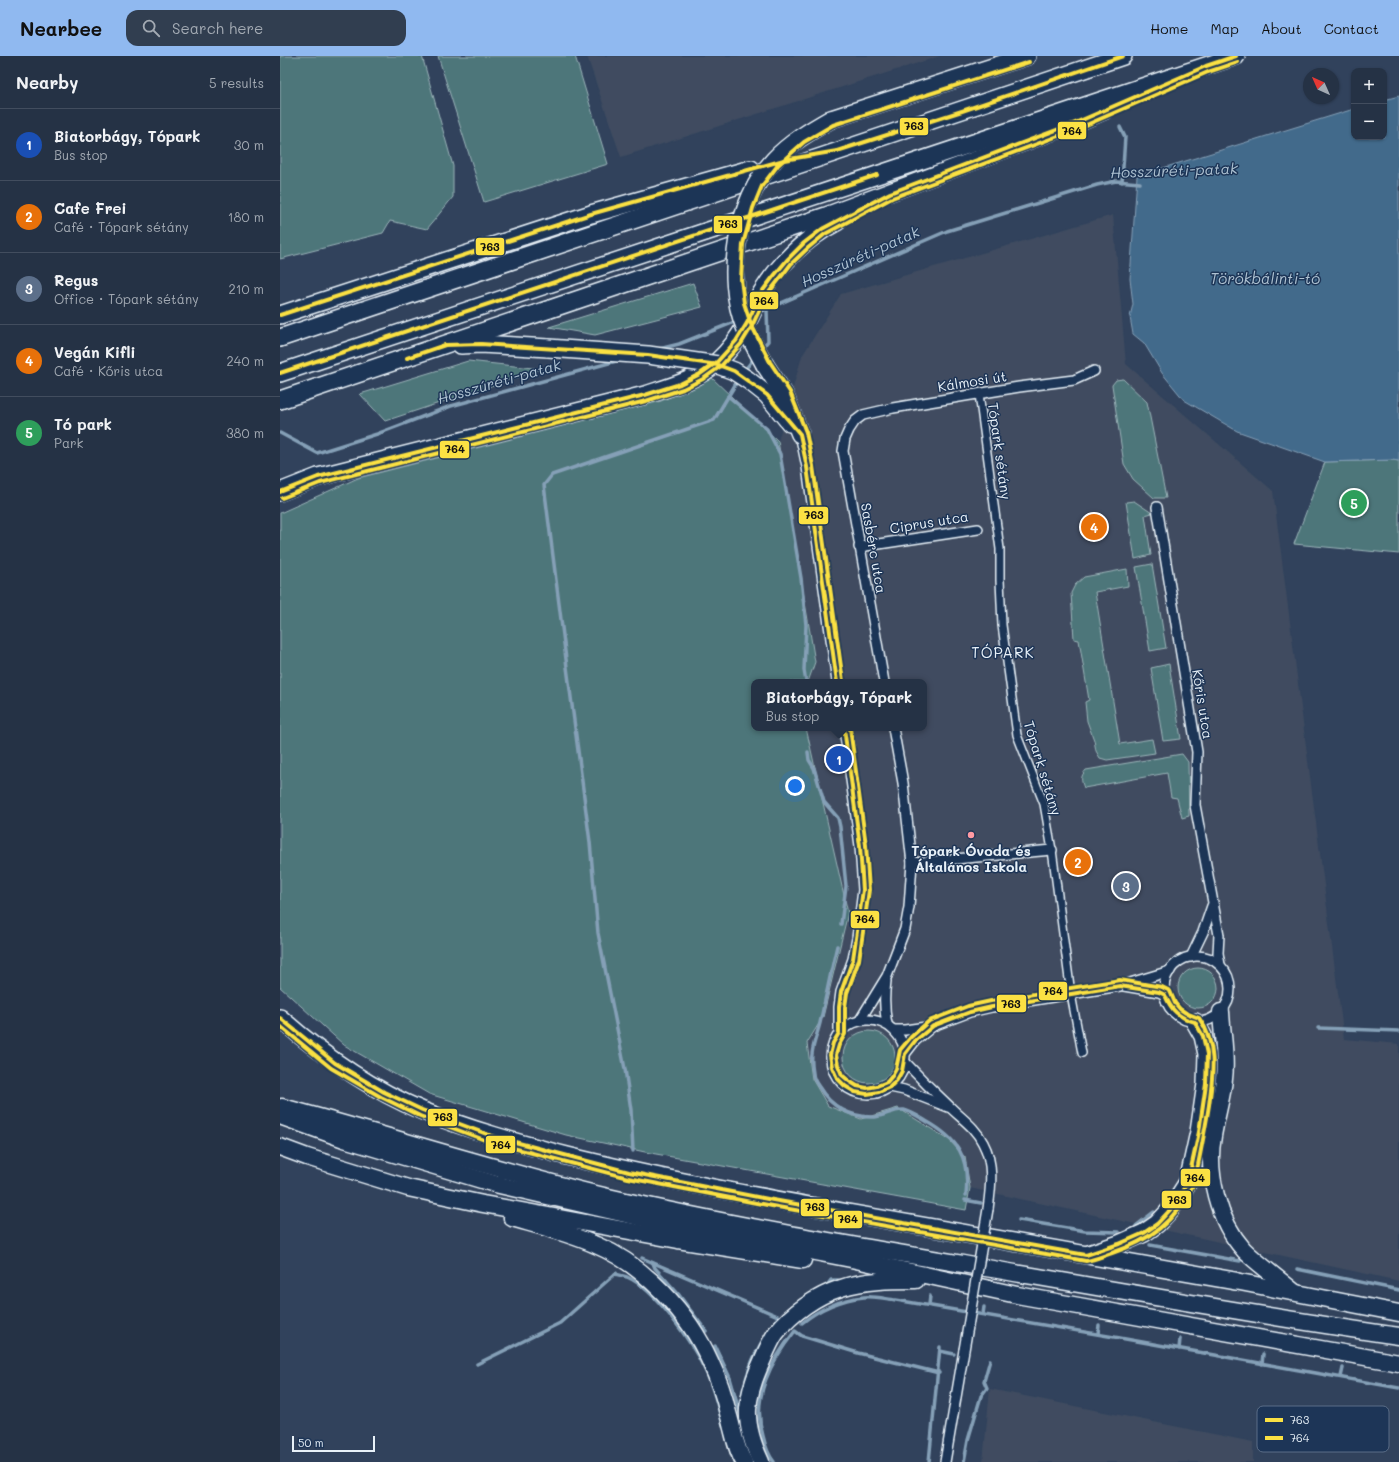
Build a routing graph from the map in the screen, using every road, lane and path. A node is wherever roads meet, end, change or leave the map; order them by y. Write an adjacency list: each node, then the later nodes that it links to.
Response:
1 (1027, 56): 15 (highway, bridge)
2 (1122, 56): 5 (highway)
3 (1236, 56): 4 (highway)
4 (1206, 66): 6 (highway); 11 (highway)
5 (837, 151): 7 (highway); 8 (highway)
6 (890, 193): 9 (highway); 16 (highway)
7 (280, 315)
8 (280, 338)
9 (445, 345): 13 (highway); 15 (highway, bridge)
10 (1094, 371): 12 (street, Kálmosi út)
11 (280, 373)
12 (979, 394): 14 (street, Kálmosi út); 24 (street, Tópark sétány)
13 (280, 400)
14 (855, 421): 19 (street, Sasbérc utca)
15 (800, 434): 20 (street)
16 (280, 492)
17 (1156, 507): 26 (street, Kőris utca)
18 (978, 529): 19 (street, Ciprus utca)
19 (860, 547): 21 (street, Sasbérc utca)
20 (837, 679)
21 (883, 679)
22 (844, 731): 40 (street)
23 (894, 731): 25 (street)
24 (1052, 850): 25 (street); 32 (street, Tópark sétány)
25 (912, 863): 30 (street)
26 (1212, 906): 27 (street, Kőris utca); 28 (street, Kőris utca)
27 (1191, 957): 28 (street); 29 (street)
28 (1220, 965): 34 (street)
29 (1170, 971): 31 (street); 33 (street)
30 (887, 976): 36 (street); 39 (street)
31 (1120, 986): 32 (street); 33 (street)
32 (1071, 994): 38 (street); 41 (street, Tópark sétány)
33 (1165, 995): 37 (street)
34 (1221, 1012): 37 (street); 53 (highway)
35 (280, 1018): 49 (highway)
36 (860, 1020): 39 (street); 40 (street)
37 (1195, 1022): 49 (highway)
38 (934, 1026): 39 (street); 42 (street)
39 (890, 1027): 42 (street)
40 (839, 1033): 43 (street)
41 (1082, 1053)
42 (905, 1058): 43 (street); 45 (street)
43 (890, 1087): 45 (street)
44 (280, 1106): 55 (highway)
45 (951, 1109): 59 (street, bridge)
46 (280, 1116): 50 (highway)
47 (280, 1147): 48 (highway)
48 (483, 1204): 50 (highway); 57 (highway)
49 (1086, 1255): 52 (highway)
50 (912, 1272): 51 (highway)
51 (944, 1279): 56 (highway); 58 (highway)
52 (1235, 1281): 53 (highway)
53 (1293, 1291): 54 (highway)
54 (1399, 1313)
55 (1399, 1336)
56 (1399, 1363)
57 (744, 1462)
58 (761, 1462)
59 (945, 1462)

